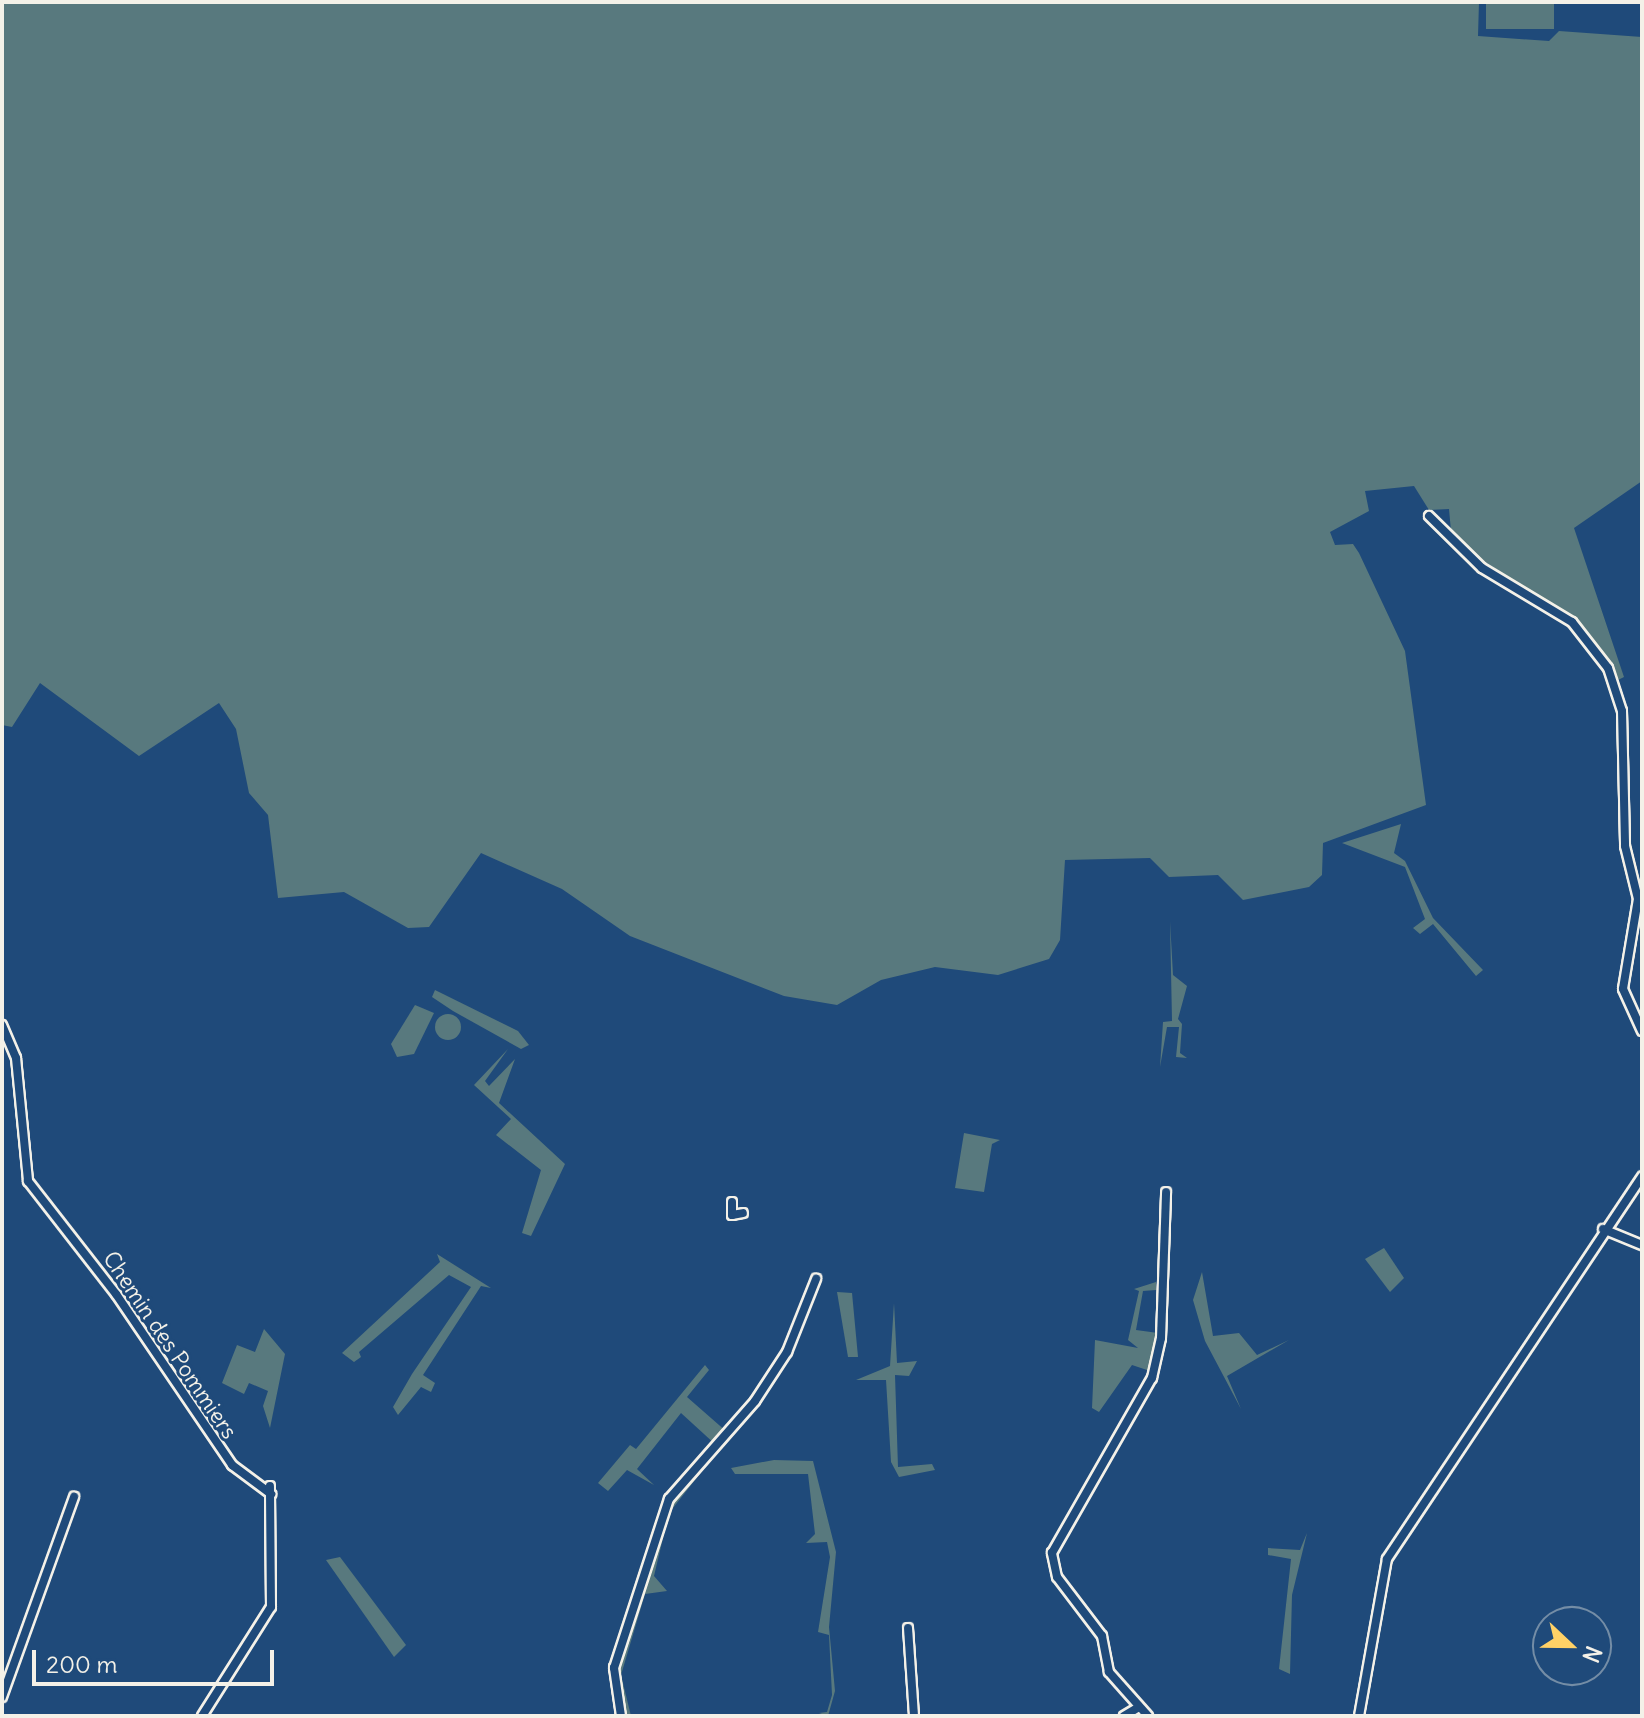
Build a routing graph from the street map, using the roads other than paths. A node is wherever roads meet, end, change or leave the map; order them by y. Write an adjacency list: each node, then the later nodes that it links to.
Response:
1 (1429, 516): 3 (street)
2 (2, 1025): 15 (street, Chemin des Pommiers)
3 (1642, 1031)
4 (1642, 1176): 8 (street)
5 (1166, 1192): 14 (street)
6 (732, 1202): 7 (street)
7 (743, 1213)
8 (1603, 1229): 9 (street); 20 (street)
9 (1642, 1245)
10 (816, 1279): 16 (street)
11 (74, 1497): 13 (street)
12 (908, 1628): 17 (street)
13 (2, 1697)
14 (1139, 1707): 18 (street); 19 (street)
15 (202, 1716)
16 (621, 1716)
17 (914, 1716)
18 (1124, 1716)
19 (1148, 1716)
20 (1359, 1716)

